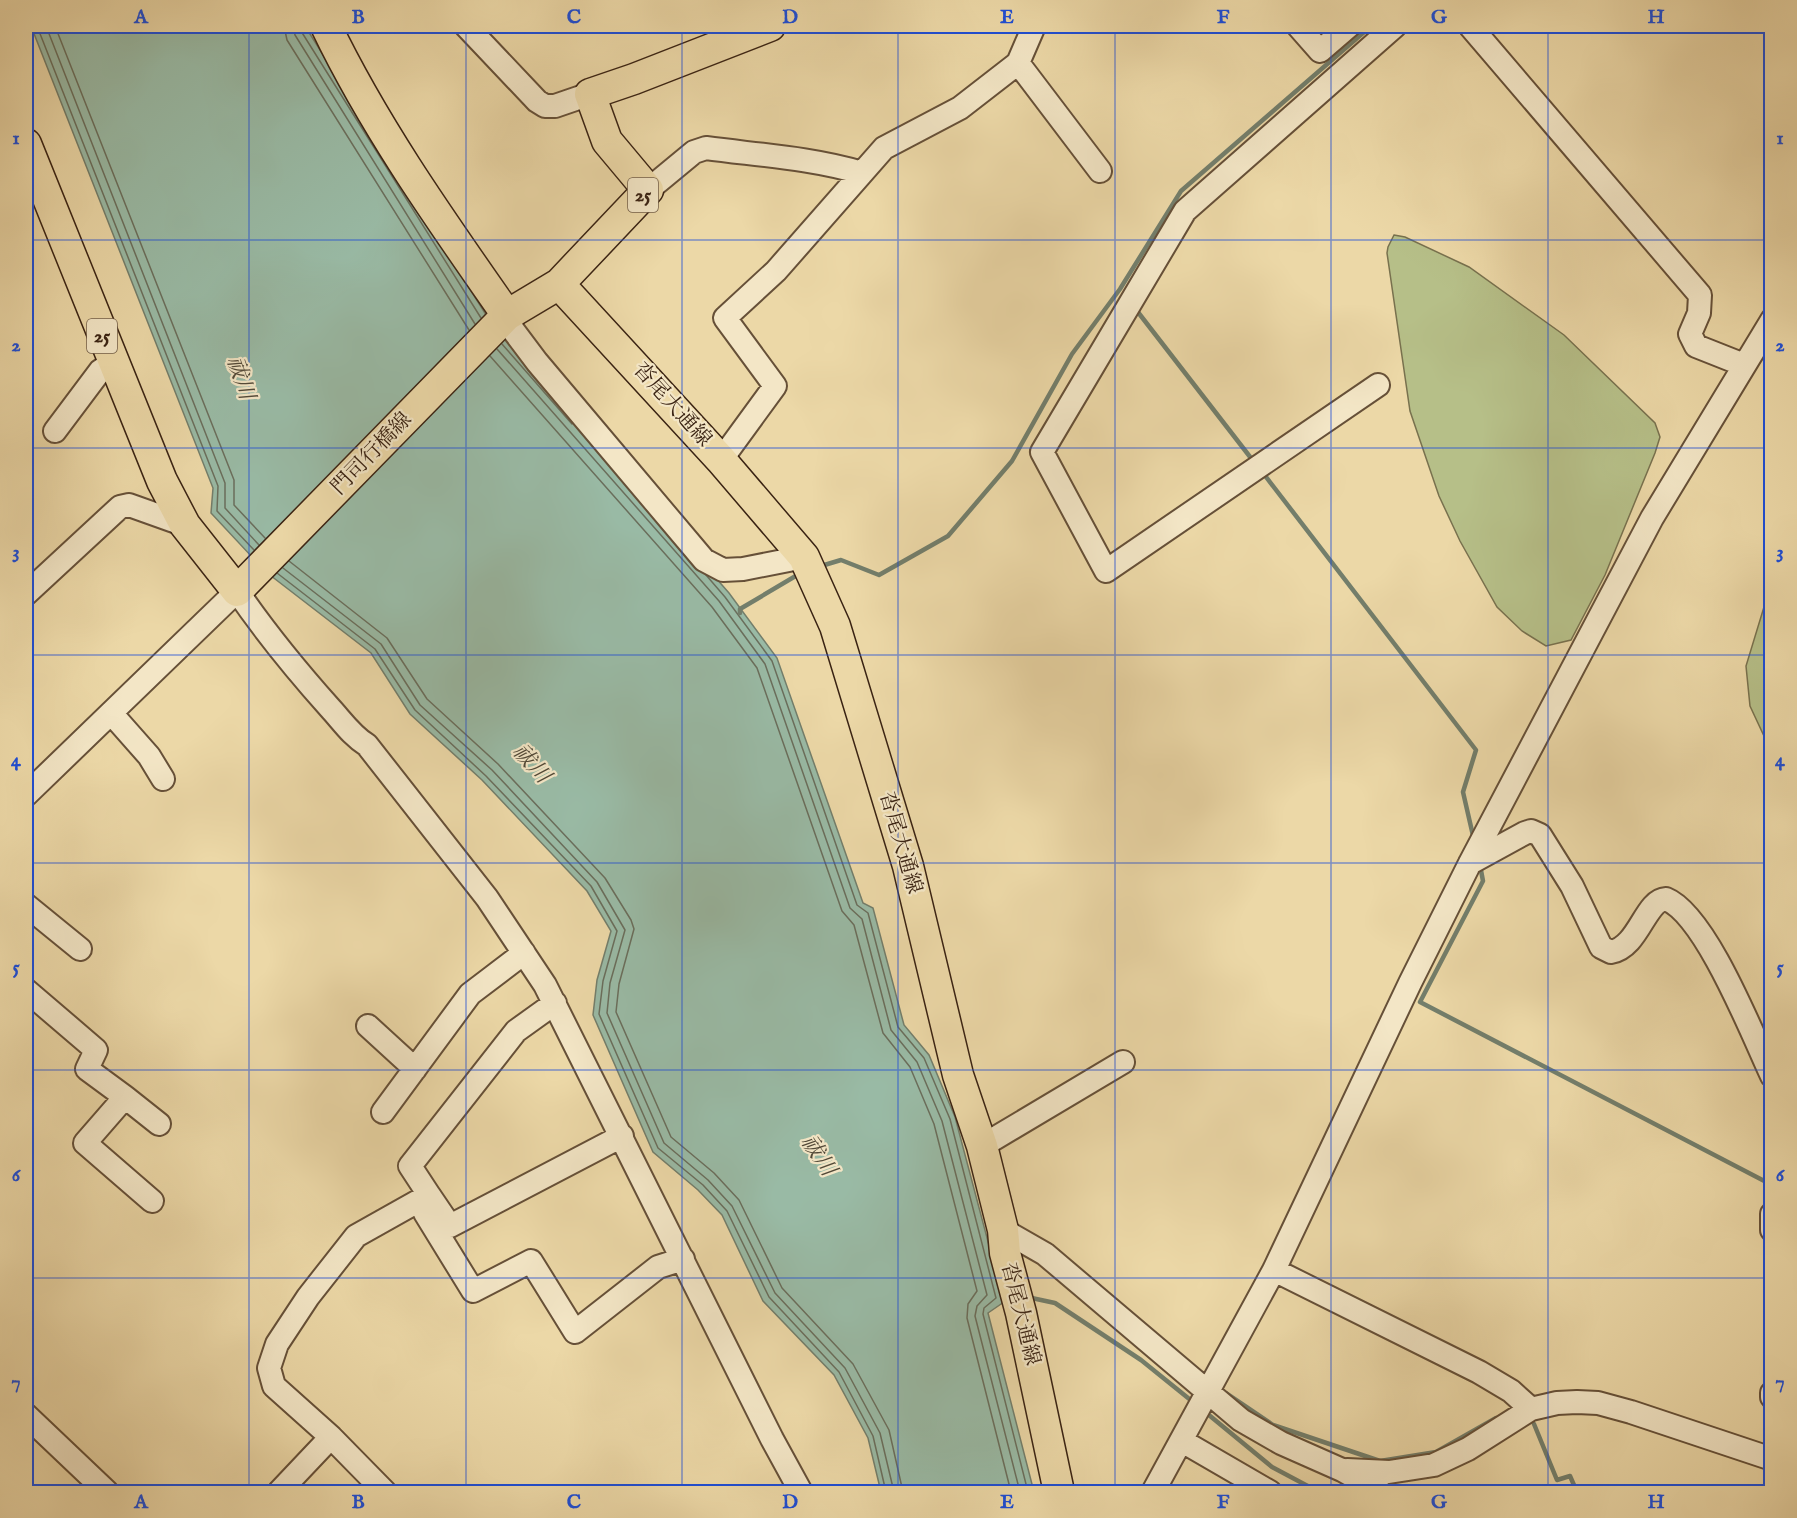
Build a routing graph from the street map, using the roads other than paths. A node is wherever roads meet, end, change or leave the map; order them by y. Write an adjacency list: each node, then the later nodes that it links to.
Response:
1 (326, 26): 18 (main road)
2 (466, 26): 12 (street)
3 (770, 26): 12 (main road)
4 (1034, 26): 10 (street)
5 (1298, 26): 9 (street)
6 (1349, 26): 9 (street)
7 (1395, 26): 11 (street)
8 (1470, 26): 21 (street)
9 (1320, 51): 11 (street)
10 (1018, 63): 14 (street); 15 (street)
11 (1340, 73): 22 (street)
12 (590, 94): 16 (main road, 25)
13 (26, 144): 20 (main road, 25)
14 (1100, 171)
15 (862, 173): 16 (street); 24 (street)
16 (648, 190): 17 (main road, 門司行橋線 / 25)
17 (560, 284): 18 (main road, 門司行橋線 / 25); 24 (main road, 沓尾大通線)
18 (504, 318): 26 (street); 27 (main road, 門司行橋線 / 25)
19 (1772, 320): 21 (street)
20 (113, 362): 23 (street); 25 (main road, 25)
21 (1744, 365): 32 (street)
22 (1378, 385)
23 (55, 431)
24 (721, 460): 26 (main road, 沓尾大通線)
25 (185, 525): 27 (main road, 25); 28 (street)
26 (804, 557): 46 (main road, 沓尾大通線)
27 (243, 585): 29 (street); 35 (street)
28 (26, 594)
29 (111, 713): 30 (street); 31 (street)
30 (163, 779)
31 (26, 795)
32 (1470, 863): 41 (street); 53 (street)
33 (26, 904): 34 (street)
34 (80, 949)
35 (524, 953): 37 (street); 40 (street)
36 (26, 990): 42 (street)
37 (555, 1003): 45 (street); 47 (street)
38 (369, 1026): 40 (street)
39 (1123, 1062): 46 (street)
40 (415, 1069): 43 (street)
41 (1772, 1076)
42 (125, 1097): 44 (street); 48 (street)
43 (383, 1112)
44 (159, 1124)
45 (622, 1136): 47 (street); 52 (street)
46 (982, 1146): 51 (main road, 沓尾大通線)
47 (423, 1198): 52 (street); 57 (street)
48 (152, 1201)
49 (1772, 1215): 50 (street)
50 (1772, 1230)
51 (1004, 1242): 54 (street); 65 (main road, 沓尾大通線)
52 (683, 1259): 64 (street)
53 (1274, 1270): 54 (street); 55 (street)
54 (1205, 1396): 58 (street); 60 (street)
55 (1531, 1409): 59 (street); 60 (street)
56 (26, 1416): 61 (street)
57 (331, 1437): 62 (street); 63 (street)
58 (1183, 1438): 66 (street); 67 (street)
59 (1772, 1459)
60 (1342, 1470): 68 (street)
61 (107, 1492)
62 (279, 1492)
63 (386, 1492)
64 (801, 1492)
65 (1059, 1492)
66 (1153, 1492)
67 (1270, 1492)
68 (1381, 1492)

